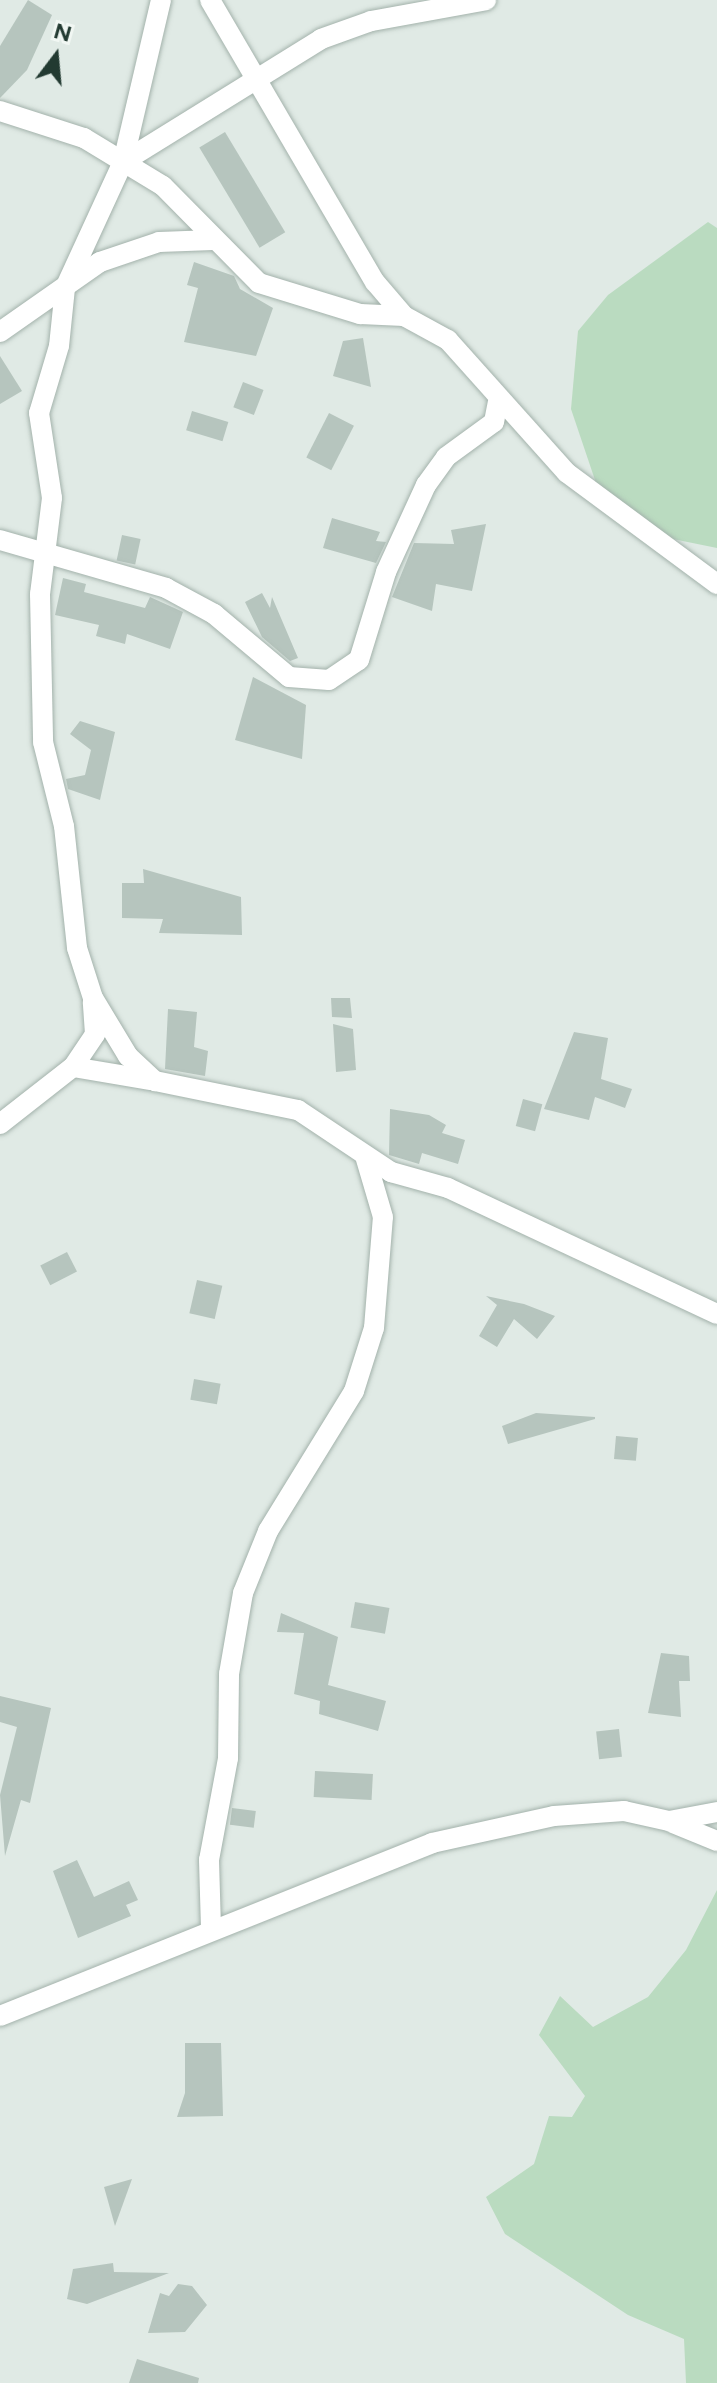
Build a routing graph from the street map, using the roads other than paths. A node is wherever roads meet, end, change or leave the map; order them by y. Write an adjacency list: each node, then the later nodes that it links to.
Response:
1 (161, 0): 6 (street)
2 (210, 0): 4 (street)
3 (486, 0): 4 (street)
4 (252, 79): 6 (street); 9 (street)
5 (0, 111): 6 (street)
6 (123, 162): 7 (street); 8 (street)
7 (213, 240): 8 (street); 9 (street)
8 (65, 288): 10 (street); 13 (street)
9 (404, 316): 11 (street)
10 (0, 332)
11 (498, 402): 13 (street); 14 (street)
12 (0, 540): 13 (street)
13 (45, 556): 15 (street)
14 (717, 584)
15 (93, 998): 16 (street); 17 (street)
16 (73, 1067): 17 (street); 18 (street)
17 (155, 1081): 19 (street)
18 (0, 1124)
19 (365, 1156): 20 (street); 24 (street)
20 (717, 1314)
21 (717, 1812): 22 (street)
22 (669, 1821): 23 (street); 24 (street)
23 (717, 1841)
24 (211, 1928): 25 (street)
25 (0, 2016)

